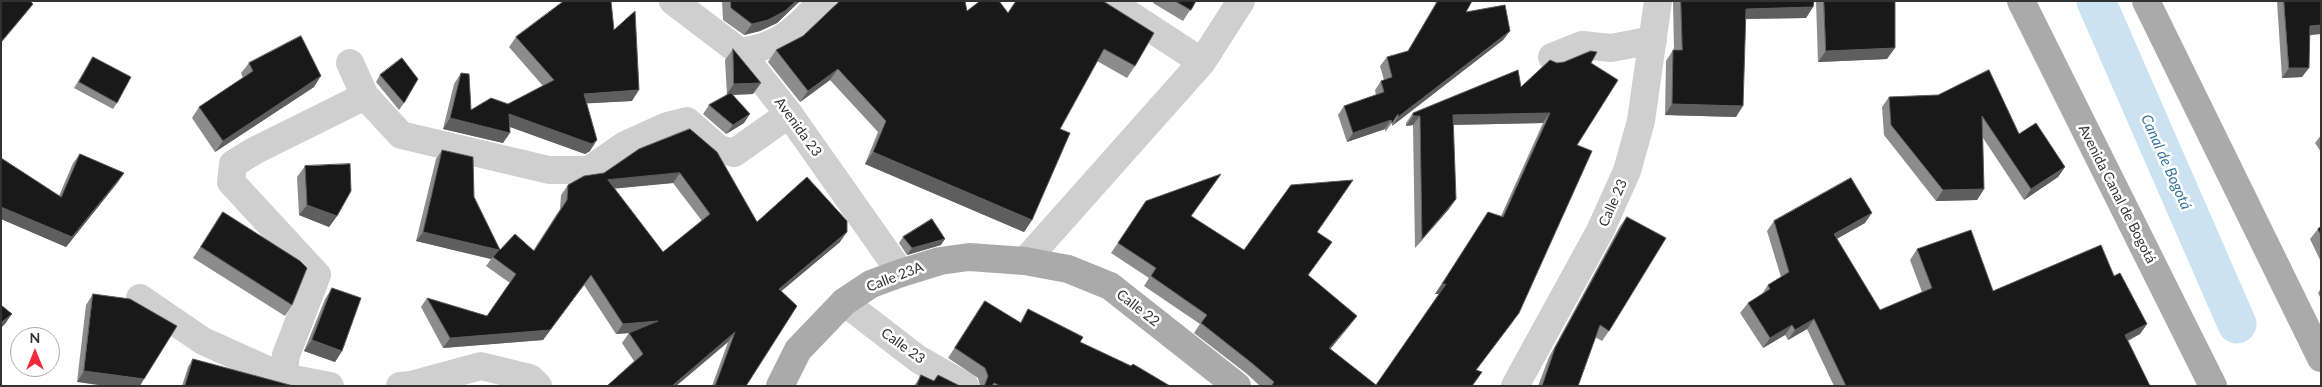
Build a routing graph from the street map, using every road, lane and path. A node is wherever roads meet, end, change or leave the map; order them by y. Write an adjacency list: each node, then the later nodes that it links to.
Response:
1 (673, 1): 9 (street, Avenida 23)
2 (822, 1): 9 (street)
3 (1109, 1): 11 (street)
4 (1241, 1): 11 (street)
5 (1658, 1): 8 (street, Calle 23)
6 (2021, 1): 28 (main road, Avenida Canal de Bogotá)
7 (2146, 1): 19 (main road)
8 (1653, 40): 10 (street); 27 (street, Calle 23)
9 (740, 52): 14 (street, Avenida 23)
10 (1552, 57)
11 (1202, 62): 15 (street)
12 (350, 63): 13 (street)
13 (365, 96): 14 (street); 20 (street)
14 (789, 114): 16 (street, Avenida 23)
15 (1025, 261): 16 (main road, Calle 23A); 26 (main road, Calle 22)
16 (901, 273): 18 (main road, Calle 23A)
17 (140, 298): 20 (street)
18 (844, 302): 24 (main road, Calle 23A); 25 (street, Calle 23)
19 (2321, 358)
20 (283, 377): 21 (street)
21 (330, 386)
22 (400, 386): 23 (street)
23 (538, 386)
24 (780, 386)
25 (965, 386)
26 (1237, 386)
27 (1515, 386)
28 (2213, 386)

